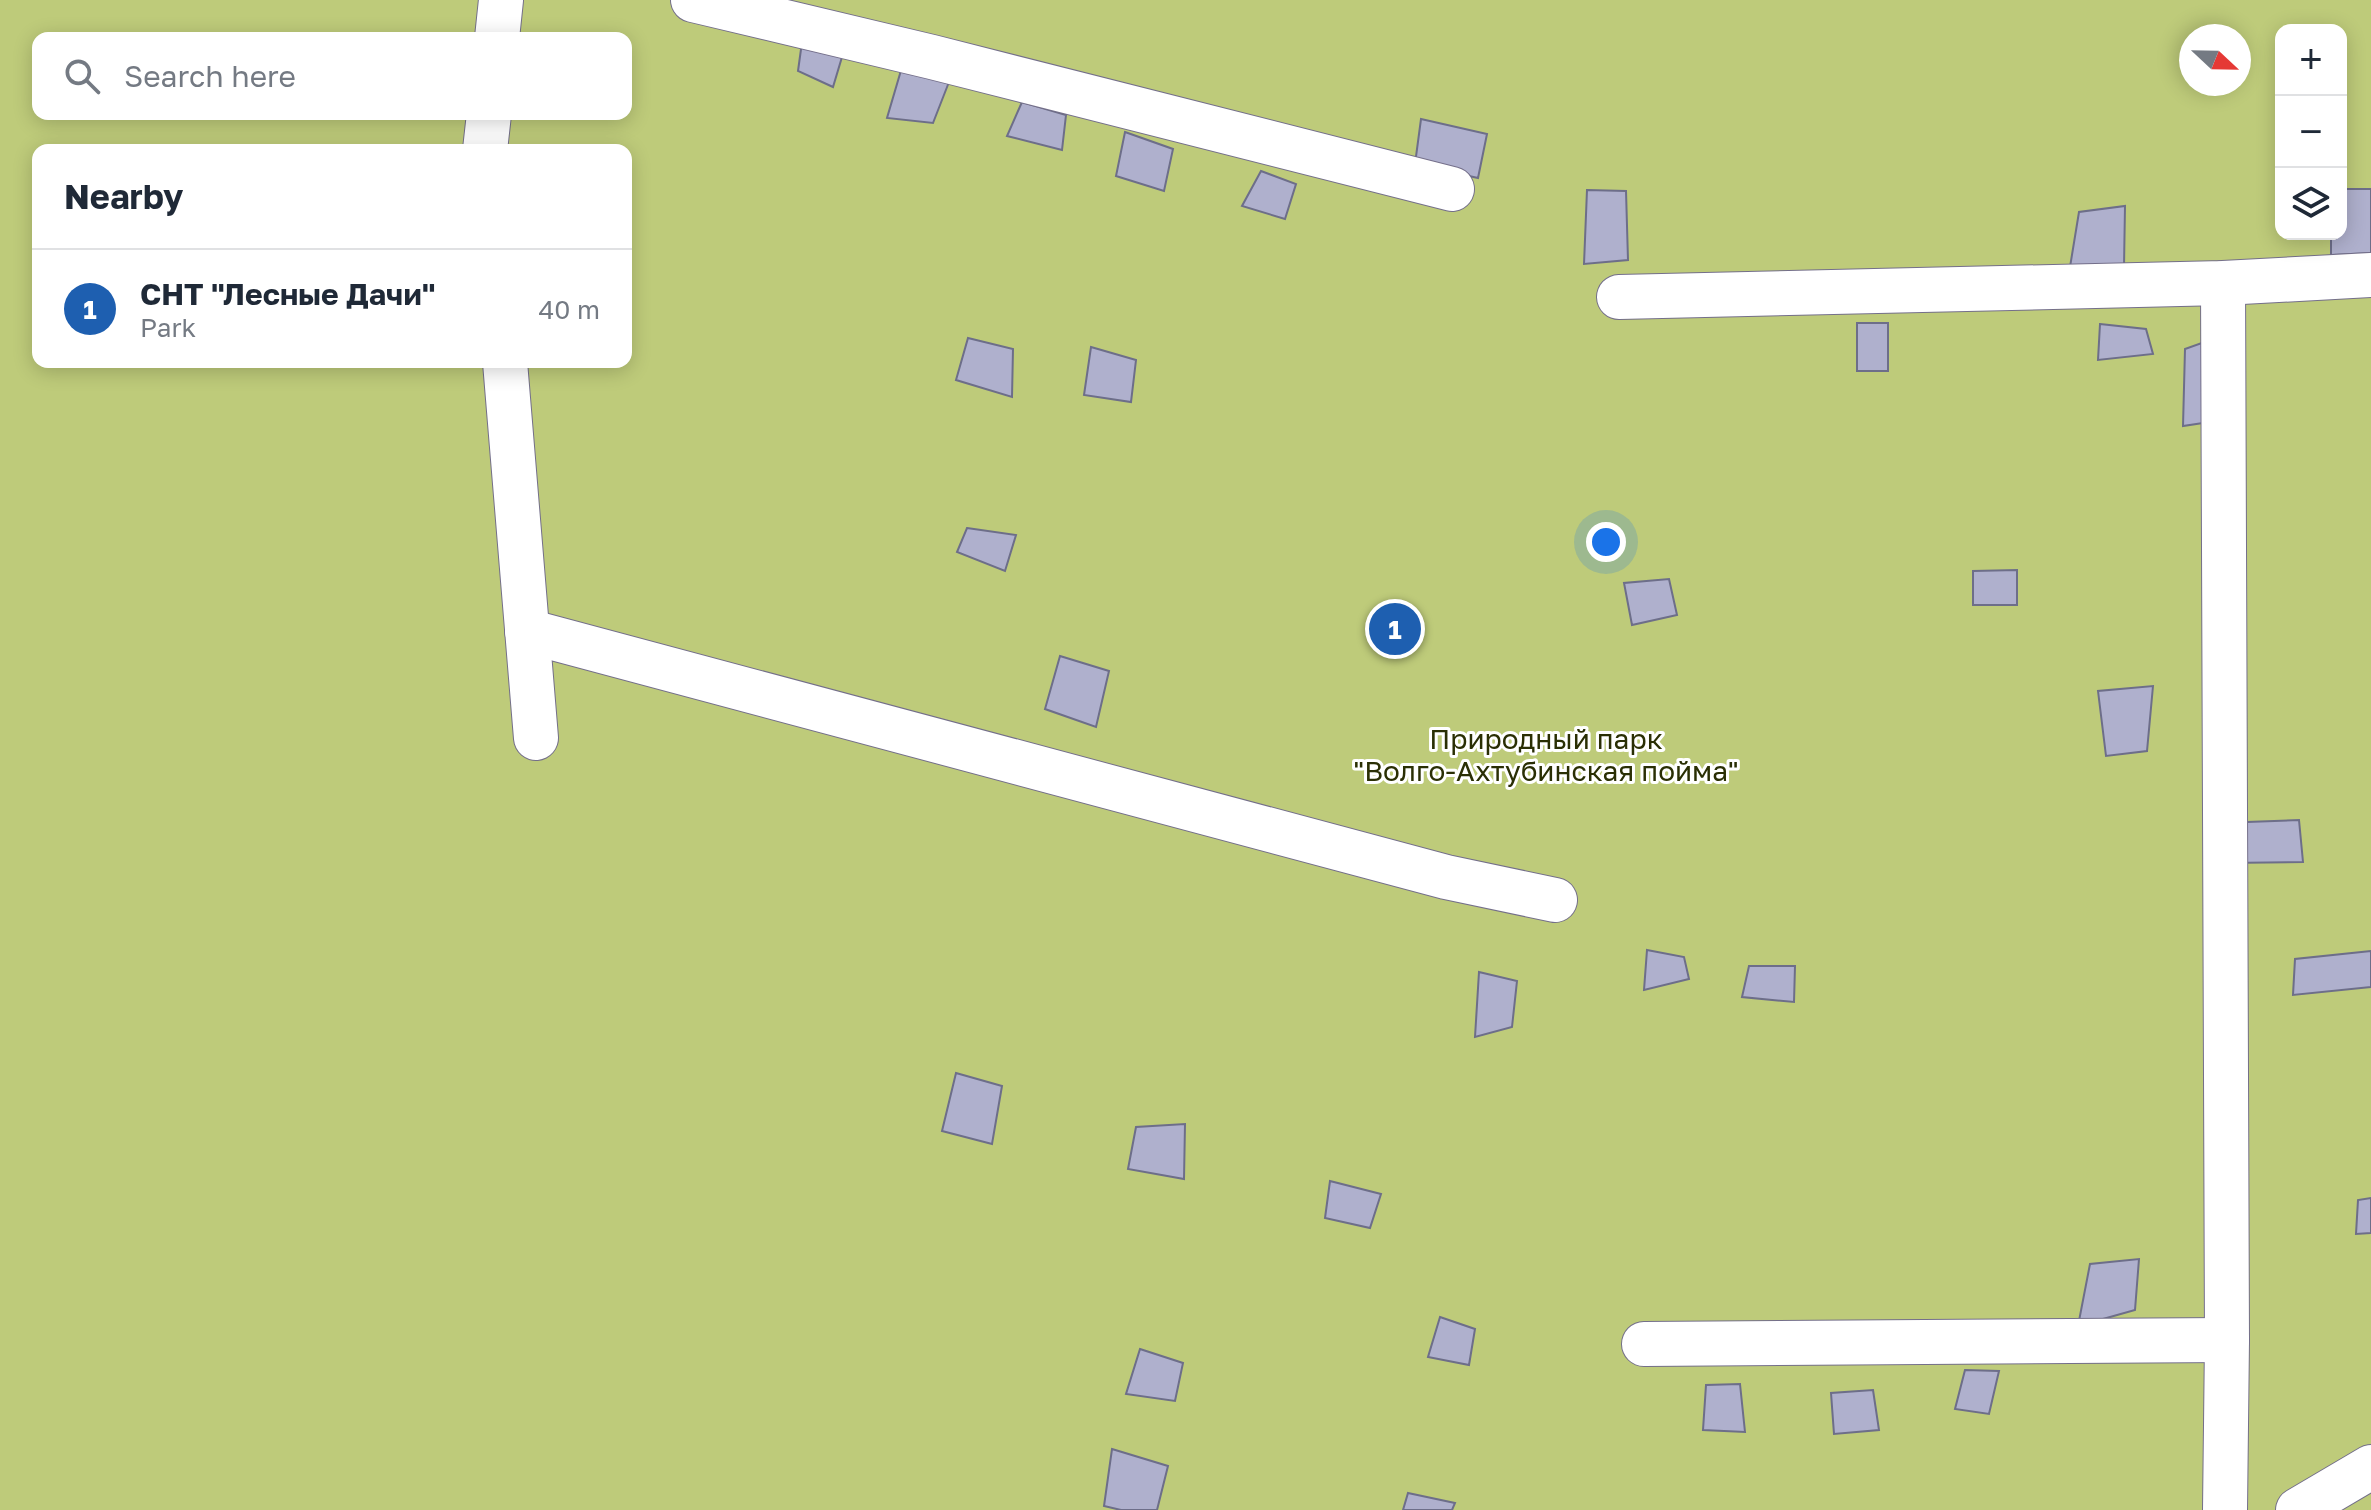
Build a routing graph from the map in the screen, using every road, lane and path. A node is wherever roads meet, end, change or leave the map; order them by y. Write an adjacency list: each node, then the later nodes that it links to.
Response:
1 (501, 0): 3 (street)
2 (693, 0): 6 (street)
3 (498, 32)
4 (488, 120): 5 (street)
5 (486, 144)
6 (1452, 189)
7 (2371, 275): 8 (street)
8 (2223, 283): 9 (street); 14 (street)
9 (1619, 297)
10 (505, 368): 11 (street)
11 (527, 631): 12 (street); 13 (street)
12 (536, 738)
13 (1555, 900)
14 (2227, 1340): 15 (street); 17 (street)
15 (1644, 1344)
16 (2371, 1467): 18 (street)
17 (2225, 1510)
18 (2298, 1510)

